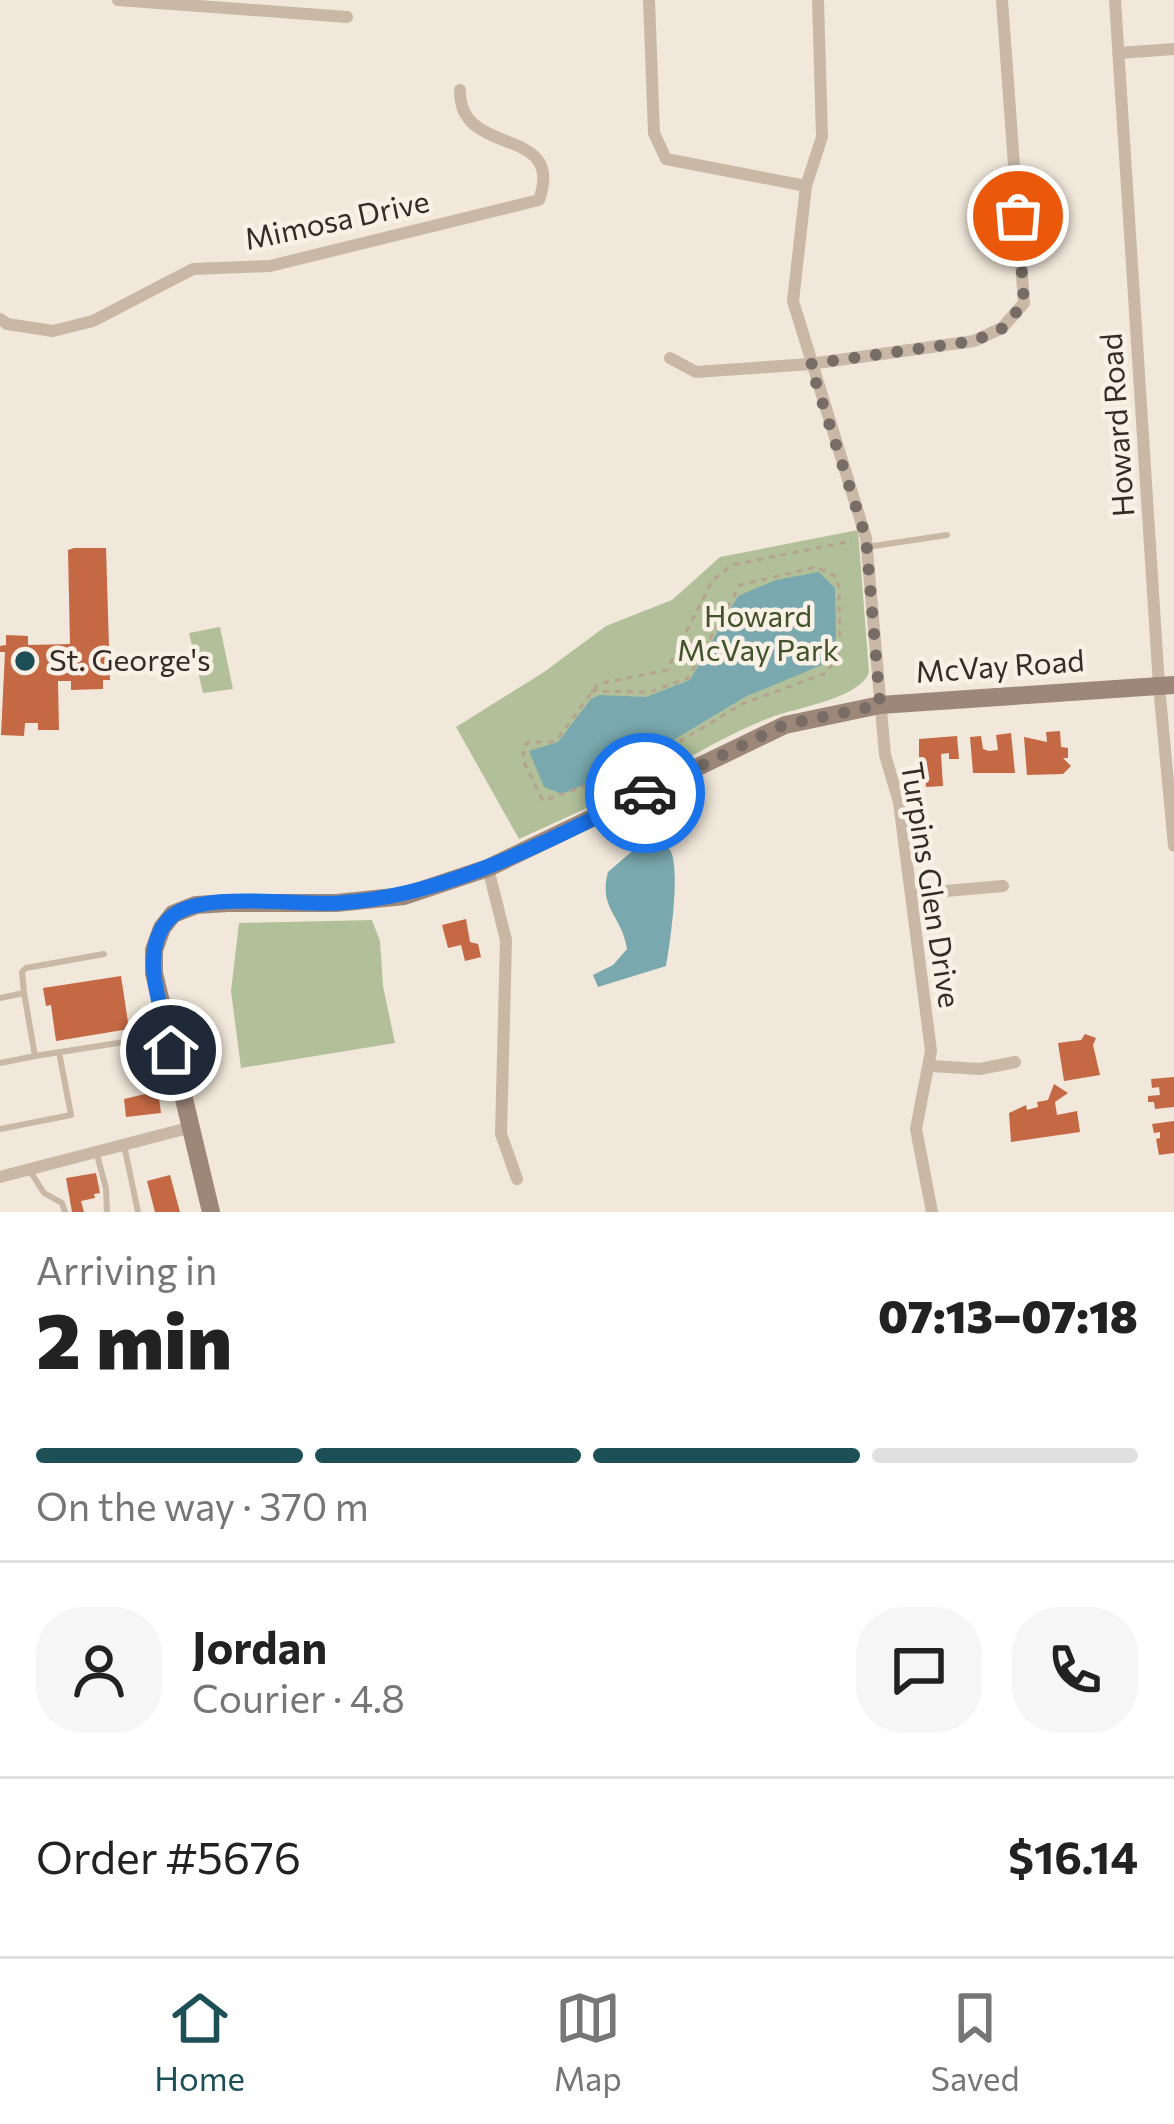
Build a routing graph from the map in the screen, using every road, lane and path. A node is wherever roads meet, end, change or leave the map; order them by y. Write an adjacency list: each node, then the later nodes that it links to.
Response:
1 (118, 0): 6 (street)
2 (649, 0): 10 (street)
3 (818, 0): 10 (street, Turpins Glen Drive)
4 (1002, 0): 13 (street)
5 (1115, 0): 8 (street, Howard Road)
6 (346, 17)
7 (1174, 49): 8 (street)
8 (1118, 53): 16 (street, Howard Road)
9 (460, 90): 11 (street, Mimosa Drive)
10 (806, 186): 13 (street, Turpins Glen Drive)
11 (0, 319)
12 (670, 358): 13 (street)
13 (810, 364): 15 (street, Turpins Glen Drive)
14 (946, 536): 15 (lane)
15 (867, 543): 17 (path); 18 (street, Turpins Glen Drive)
16 (1166, 686): 18 (street, McVay Road); 19 (street, Howard Road)
17 (591, 691): 17 (path)
18 (880, 705): 20 (street, McVay Road); 22 (street, Turpins Glen Drive)
19 (1174, 846)
20 (488, 868): 32 (street, McVay Road); 38 (street)
21 (1003, 886): 22 (street)
22 (911, 894): 31 (street, Turpins Glen Drive)
23 (104, 955): 24 (lane)
24 (24, 994): 25 (lane); 28 (lane)
25 (0, 998)
26 (150, 1038): 27 (lane)
27 (59, 1052): 28 (lane); 33 (lane)
28 (34, 1056): 30 (lane)
29 (1015, 1062): 31 (street)
30 (0, 1063)
31 (931, 1066): 43 (street, Turpins Glen Drive)
32 (188, 1128): 34 (street); 42 (street, McVay Road)
33 (0, 1129)
34 (124, 1144): 35 (street); 41 (lane)
35 (96, 1152): 36 (street); 39 (lane)
36 (29, 1169): 37 (street); 40 (lane)
37 (0, 1177)
38 (518, 1179)
39 (107, 1211)
40 (65, 1212)
41 (139, 1212)
42 (211, 1212)
43 (932, 1212)

